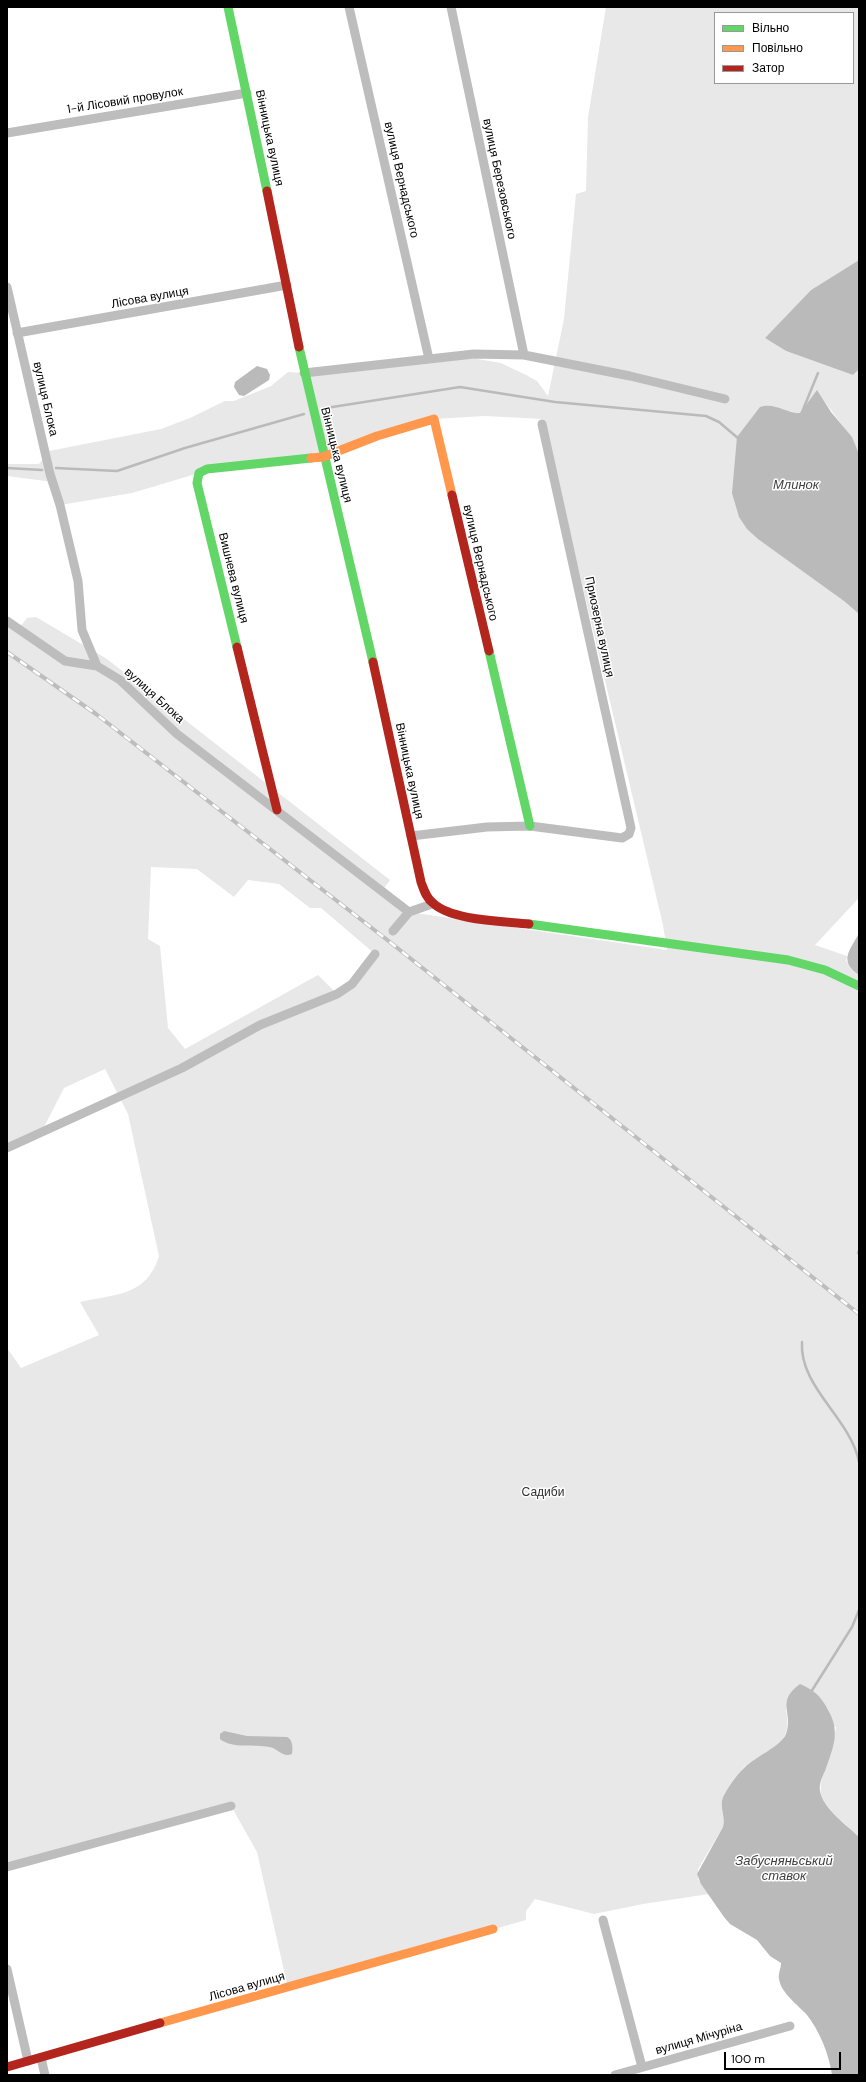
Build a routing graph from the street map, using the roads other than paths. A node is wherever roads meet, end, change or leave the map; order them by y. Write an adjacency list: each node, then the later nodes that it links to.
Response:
1 (228, 7): 4 (street, Вінницька вулиця)
2 (349, 7): 10 (street, вулиця Вернадського)
3 (451, 7): 9 (street, вулиця Березовського)
4 (247, 93): 5 (street, 1-й Лісовий провулок); 6 (street, Вінницька вулиця)
5 (7, 133)
6 (287, 285): 8 (street, Лісова вулиця); 11 (street, Вінницька вулиця)
7 (7, 287): 8 (street, вулиця Блока)
8 (17, 333): 16 (street, вулиця Блока)
9 (524, 355): 10 (street); 12 (street)
10 (429, 359): 11 (street)
11 (304, 373): 14 (street, Вінницька вулиця)
12 (725, 399)
13 (542, 424): 18 (street, Приозерна вулиця)
14 (323, 456): 17 (street, Вишнева вулиця); 18 (street, вулиця Вернадського); 19 (street, Вінницька вулиця)
15 (7, 621): 16 (street)
16 (97, 666): 17 (street, вулиця Блока)
17 (277, 810): 21 (street, вулиця Блока)
18 (530, 826): 19 (street)
19 (411, 836): 20 (street, Вінницька вулиця)
20 (432, 904): 21 (street); 24 (street)
21 (409, 912): 22 (street)
22 (393, 931)
23 (375, 954): 25 (street)
24 (859, 986)
25 (7, 1148)
26 (231, 1806): 27 (street)
27 (7, 1867)
28 (604, 1920): 35 (street)
29 (493, 1929): 32 (street, Лісова вулиця)
30 (7, 1970): 33 (street)
31 (790, 2026): 35 (street, вулиця Мічуріна)
32 (41, 2058): 33 (street, Лісова вулиця); 36 (street)
33 (28, 2061): 34 (street, Лісова вулиця)
34 (7, 2067)
35 (642, 2068): 37 (street, вулиця Мічуріна)
36 (46, 2075)
37 (615, 2075)

